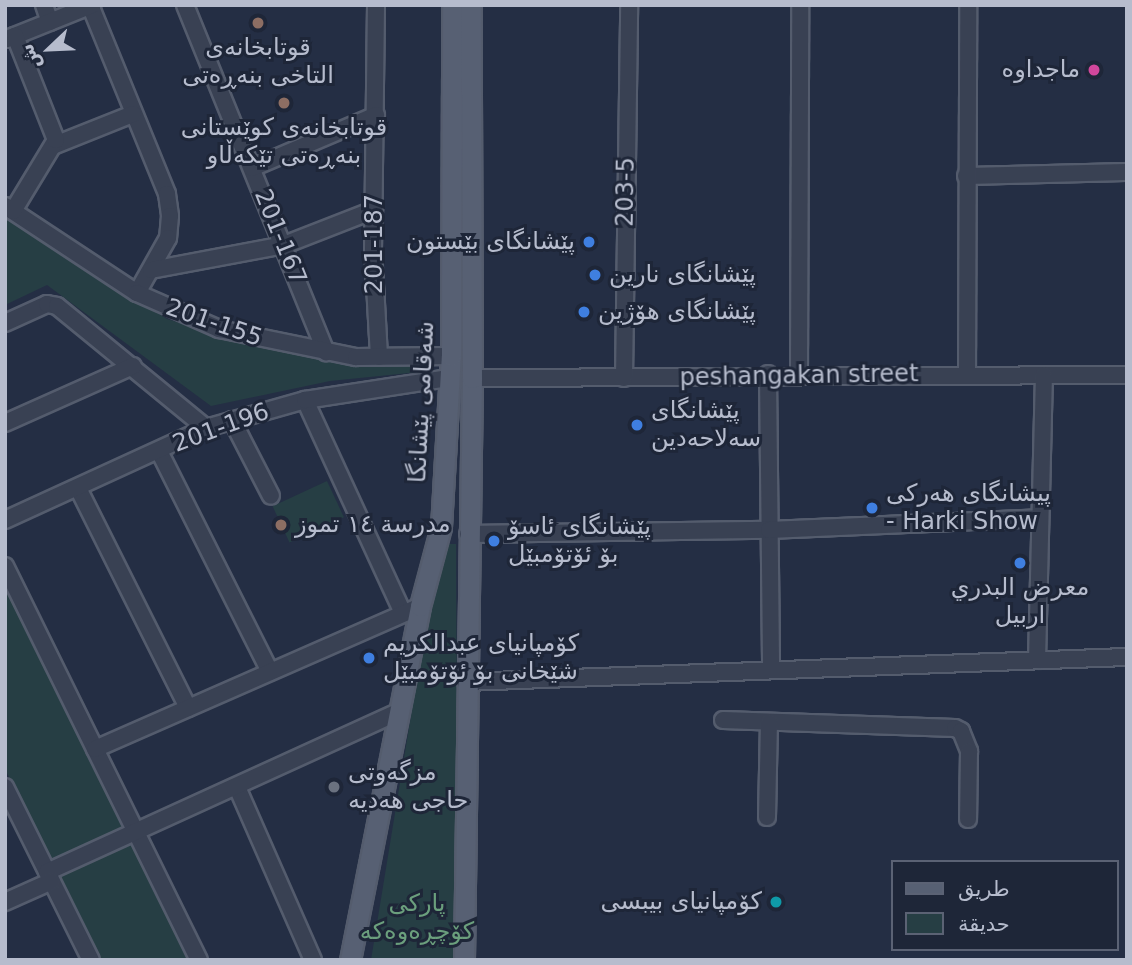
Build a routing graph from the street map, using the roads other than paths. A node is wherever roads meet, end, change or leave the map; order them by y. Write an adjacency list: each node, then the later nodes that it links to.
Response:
1 (44, 5): 9 (street)
2 (185, 5): 14 (street, 201-167)
3 (376, 5): 12 (street, 201-187)
4 (629, 5): 35 (street, 203-5)
5 (800, 5): 28 (street)
6 (968, 5): 16 (street)
7 (91, 6): 9 (street); 11 (street)
8 (461, 10): 25 (main road, شەقامی پێشانگا); 34 (main road, شەقامی پێشانگا)
9 (50, 22): 10 (street)
10 (10, 37): 13 (street)
11 (134, 114): 13 (street); 20 (street)
12 (376, 115): 14 (street); 18 (street, 201-187)
13 (55, 145): 17 (street)
14 (252, 168): 19 (street, 201-167)
15 (1127, 172): 16 (street)
16 (966, 176): 30 (street)
17 (9, 209): 21 (street, 201-155)
18 (374, 210): 19 (street); 26 (street, 201-187)
19 (284, 245): 20 (street); 23 (street, 201-167)
20 (151, 270): 21 (street)
21 (137, 293): 23 (street, 201-155)
22 (5, 323): 27 (street)
23 (326, 352): 26 (street, 201-155)
24 (422, 356): 25 (street, 201-155); 26 (street, 201-155); 36 (street)
25 (451, 356): 33 (main road, شەقامی پێشانگا)
26 (379, 357)
27 (133, 366): 39 (street); 40 (street)
28 (799, 373): 29 (street, peshangakan street); 30 (street, peshangakan street)
29 (768, 374): 35 (street, peshangakan street); 47 (street)
30 (967, 375): 31 (street, peshangakan street)
31 (1044, 375): 32 (street, peshangakan street); 44 (street)
32 (1127, 375)
33 (449, 378): 36 (street, 201-196); 46 (main road, شەقامی پێشانگا)
34 (472, 378): 35 (street, peshangakan street); 48 (main road, شەقامی پێشانگا)
35 (624, 378)
36 (422, 379): 37 (street, 201-196)
37 (305, 400): 38 (street, 201-196); 50 (street)
38 (232, 421): 40 (street, 201-196); 43 (street)
39 (5, 423)
40 (206, 428): 41 (street, 201-196)
41 (159, 451): 42 (street, 201-196); 54 (street)
42 (78, 488): 45 (street, 201-196); 56 (street)
43 (271, 496)
44 (1040, 518): 47 (street); 52 (street)
45 (5, 520)
46 (441, 527): 48 (main road); 50 (main road, شەقامی پێشانگا)
47 (769, 530): 48 (street); 53 (street)
48 (468, 534): 55 (main road, شەقامی پێشانگا)
49 (5, 566): 60 (street)
50 (411, 610): 54 (street); 57 (main road, شەقامی پێشانگا)
51 (1127, 657): 52 (street)
52 (1037, 660): 53 (street)
53 (771, 670): 55 (street)
54 (270, 672): 56 (street)
55 (466, 682): 72 (main road, شەقامی پێشانگا)
56 (188, 708): 60 (street)
57 (400, 711): 61 (street); 71 (main road, شەقامی پێشانگا)
58 (723, 720): 59 (street)
59 (769, 722): 63 (street); 64 (street)
60 (95, 748): 65 (street)
61 (237, 787): 65 (street); 70 (street)
62 (5, 788): 66 (street)
63 (767, 817)
64 (968, 819)
65 (135, 831): 66 (street); 69 (street)
66 (49, 876): 67 (street); 68 (street)
67 (5, 902)
68 (89, 959)
69 (199, 960)
70 (313, 960)
71 (350, 960)
72 (464, 960)

